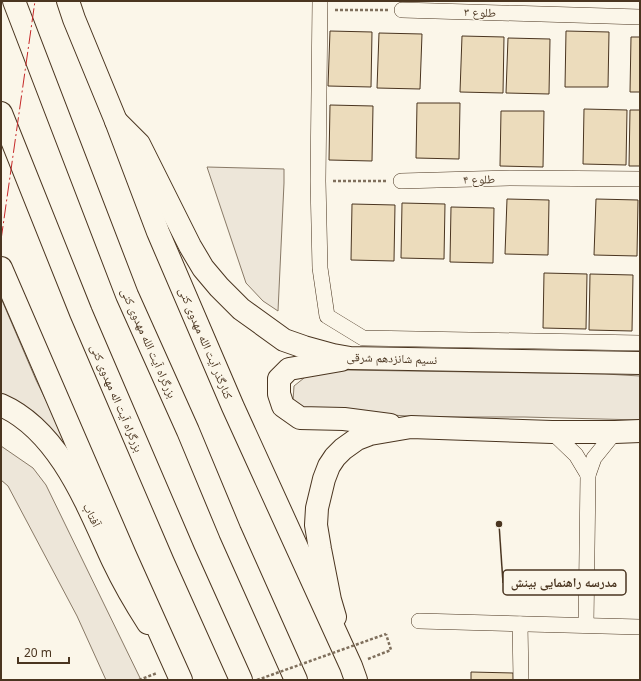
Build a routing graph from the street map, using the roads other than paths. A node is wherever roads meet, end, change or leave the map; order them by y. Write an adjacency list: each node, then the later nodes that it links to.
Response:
1 (14, 1): 28 (main road, بزرگراه آیت الله مهدوی کنی)
2 (68, 1): 7 (main road, کنارگذر آیت الله مهدوی کنی)
3 (320, 6): 11 (street)
4 (402, 10): 5 (street, طلوع ۳)
5 (640, 17)
6 (1, 113): 27 (main road, بزرگراه آیت اله مهدوی کنی)
7 (116, 121): 12 (main road, نسیم شانزدهم شرقی); 25 (main road, کنارگذر آیت الله مهدوی کنی)
8 (640, 179): 9 (street, طلوع ۴)
9 (401, 181)
10 (1, 268): 24 (main road)
11 (640, 343)
12 (350, 358): 13 (main road, نسیم شانزدهم شرقی); 15 (main road)
13 (640, 363)
14 (1, 405): 24 (main road, آفتاب)
15 (411, 427): 17 (main road); 25 (main road)
16 (640, 431): 18 (main road)
17 (552, 432): 18 (main road); 19 (street)
18 (615, 432): 19 (street)
19 (588, 475): 22 (street)
20 (419, 621): 21 (street)
21 (520, 624): 22 (street); 29 (street)
22 (586, 625): 23 (street)
23 (640, 627)
24 (163, 641): 26 (main road)
25 (353, 673)
26 (181, 680)
27 (241, 680)
28 (296, 680)
29 (521, 680)

